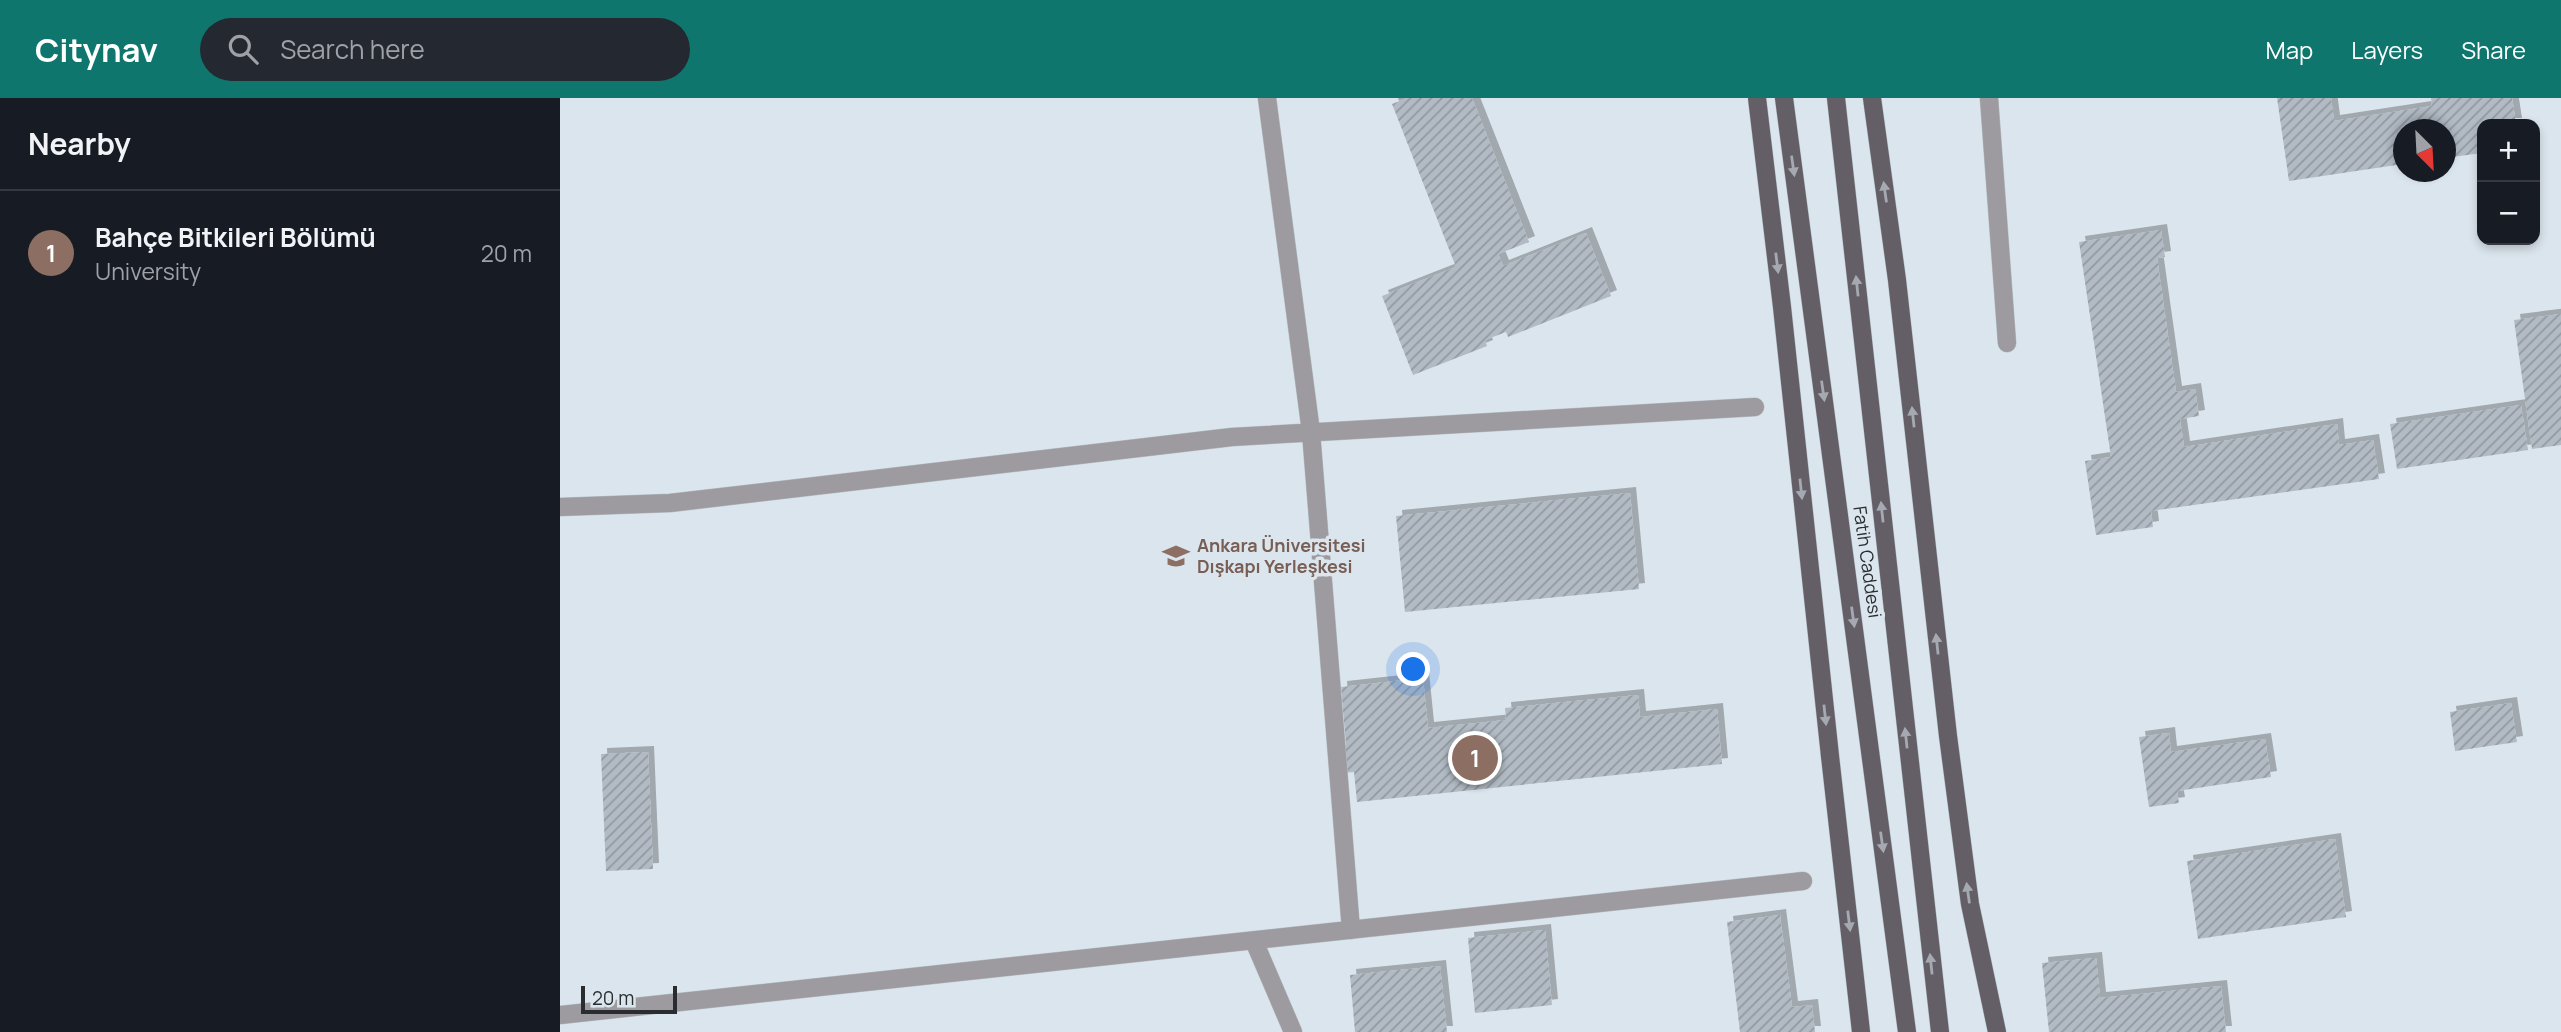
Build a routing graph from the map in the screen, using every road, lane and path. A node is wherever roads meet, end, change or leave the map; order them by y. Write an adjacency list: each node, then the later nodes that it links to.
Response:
1 (1267, 98): 9 (street)
2 (1757, 98): 16 (main road, one-way to 16, bridge)
3 (1784, 98): 17 (main road, Fatih Caddesi, one-way to 17)
4 (1836, 98): 18 (main road, Fatih Caddesi, one-way to 4)
5 (1872, 98): 19 (main road, one-way to 5)
6 (1989, 98): 7 (street)
7 (2007, 343)
8 (1755, 407): 9 (street)
9 (1311, 432): 10 (street); 12 (street)
10 (560, 507)
11 (1803, 881): 12 (street)
12 (1351, 930): 13 (street)
13 (1254, 941): 14 (street); 15 (street)
14 (560, 1015)
15 (1293, 1032)
16 (1861, 1032)
17 (1908, 1032)
18 (1940, 1032)
19 (1997, 1032)

